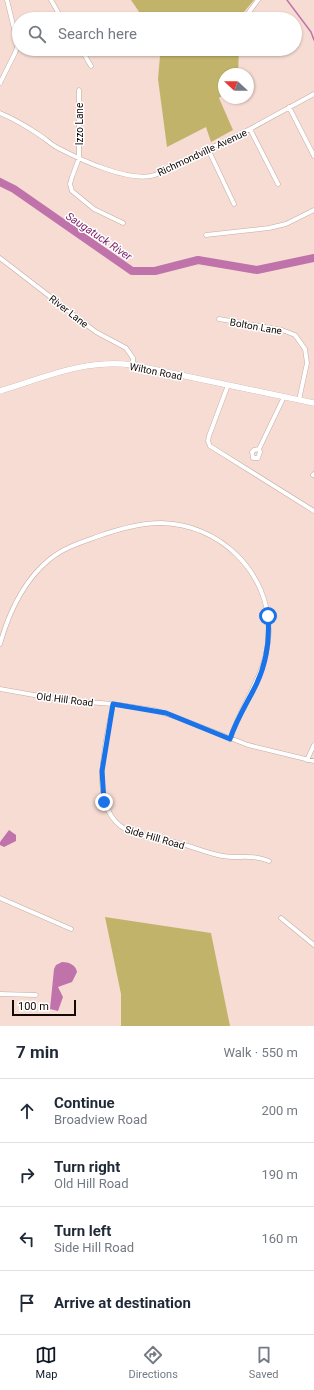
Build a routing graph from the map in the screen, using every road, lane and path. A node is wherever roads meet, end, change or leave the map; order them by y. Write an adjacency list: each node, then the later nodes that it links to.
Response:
1 (7, 0): 6 (street)
2 (51, 0): 4 (street)
3 (258, 0): 5 (street)
4 (58, 12)
5 (249, 12)
6 (12, 20)
7 (13, 56): 10 (street)
8 (85, 56): 9 (street)
9 (91, 66)
10 (0, 83)
11 (79, 90): 18 (street, Izzo Lane)
12 (314, 94): 13 (street, Richmondville Avenue)
13 (289, 107): 15 (street, Richmondville Avenue); 17 (street)
14 (0, 113): 18 (street, Richmondville Avenue)
15 (250, 129): 16 (street, Richmondville Avenue); 19 (street)
16 (208, 149): 18 (street, Richmondville Avenue); 20 (street)
17 (314, 156)
18 (79, 158): 22 (street, Izzo Lane)
19 (278, 184)
20 (234, 204)
21 (314, 210): 23 (street)
22 (123, 223)
23 (206, 234)
24 (0, 258): 26 (street, River Lane)
25 (219, 319): 30 (street, Bolton Lane)
26 (133, 365): 27 (main road, Wilton Road); 28 (main road, Wilton Road)
27 (228, 385): 29 (main road, Wilton Road); 33 (street)
28 (0, 391)
29 (284, 397): 30 (main road, Wilton Road); 32 (street)
30 (300, 400): 31 (main road, Wilton Road)
31 (314, 403)
32 (259, 449)
33 (314, 511)
34 (0, 644): 37 (street)
35 (0, 689): 36 (street, Old Hill Road)
36 (113, 704): 37 (street, Old Hill Road); 41 (street, Side Hill Road)
37 (230, 739): 39 (street, Old Hill Road)
38 (314, 745): 39 (street)
39 (307, 760): 40 (street, Old Hill Road)
40 (314, 761)
41 (269, 861)
42 (0, 898): 44 (street)
43 (282, 918): 45 (street)
44 (71, 929)
45 (314, 945)
46 (0, 994): 47 (street)
47 (36, 996)

